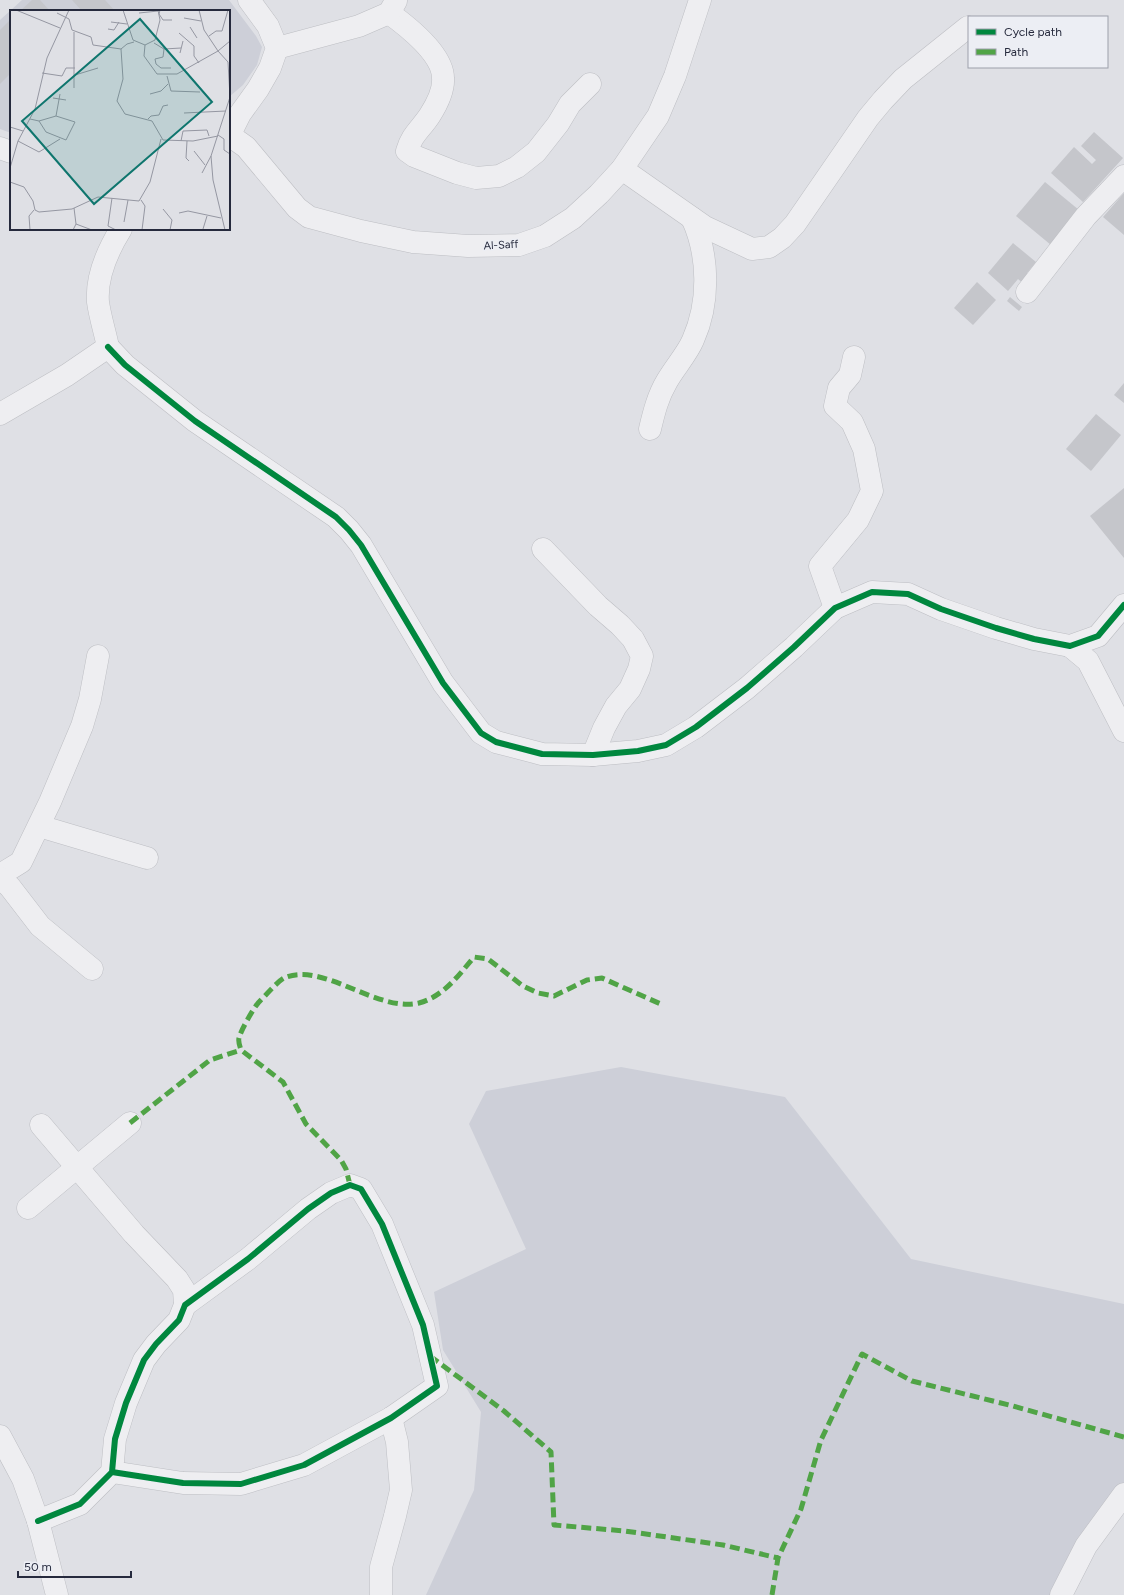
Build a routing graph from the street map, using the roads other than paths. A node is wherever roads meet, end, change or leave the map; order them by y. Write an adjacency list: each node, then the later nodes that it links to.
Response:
1 (249, 0): 5 (street)
2 (700, 0): 10 (street, Al-Saff)
3 (393, 6): 5 (street); 6 (street)
4 (968, 27): 12 (street)
5 (277, 48): 7 (street)
6 (590, 84)
7 (230, 134): 10 (street, Al-Saff)
8 (0, 148): 9 (street)
9 (10, 152)
10 (622, 169): 12 (street)
11 (1124, 176): 14 (street)
12 (692, 218): 18 (street)
13 (120, 230): 15 (street)
14 (1027, 292)
15 (108, 347): 17 (street); 27 (street)
16 (854, 357): 21 (street)
17 (0, 414)
18 (650, 429)
19 (543, 549): 27 (street)
20 (1124, 604): 22 (street)
21 (835, 608): 23 (street); 27 (street)
22 (1098, 636): 23 (street); 25 (street)
23 (1070, 646): 25 (street)
24 (98, 656): 28 (street)
25 (1088, 661): 26 (street)
26 (1124, 731)
27 (592, 755)
28 (39, 826): 29 (street); 30 (street)
29 (147, 858)
30 (21, 862): 31 (street); 33 (street)
31 (0, 875)
32 (0, 878): 33 (street)
33 (15, 894): 34 (street)
34 (92, 969)
35 (130, 1123): 37 (street)
36 (41, 1125): 37 (street)
37 (76, 1167): 38 (street); 39 (street)
38 (28, 1208)
39 (186, 1305): 40 (street); 42 (street)
40 (391, 1418): 42 (street); 46 (street)
41 (0, 1436): 44 (street)
42 (112, 1472): 44 (street)
43 (1124, 1494): 47 (street)
44 (38, 1521): 45 (street)
45 (57, 1595)
46 (381, 1595)
47 (1061, 1595)

